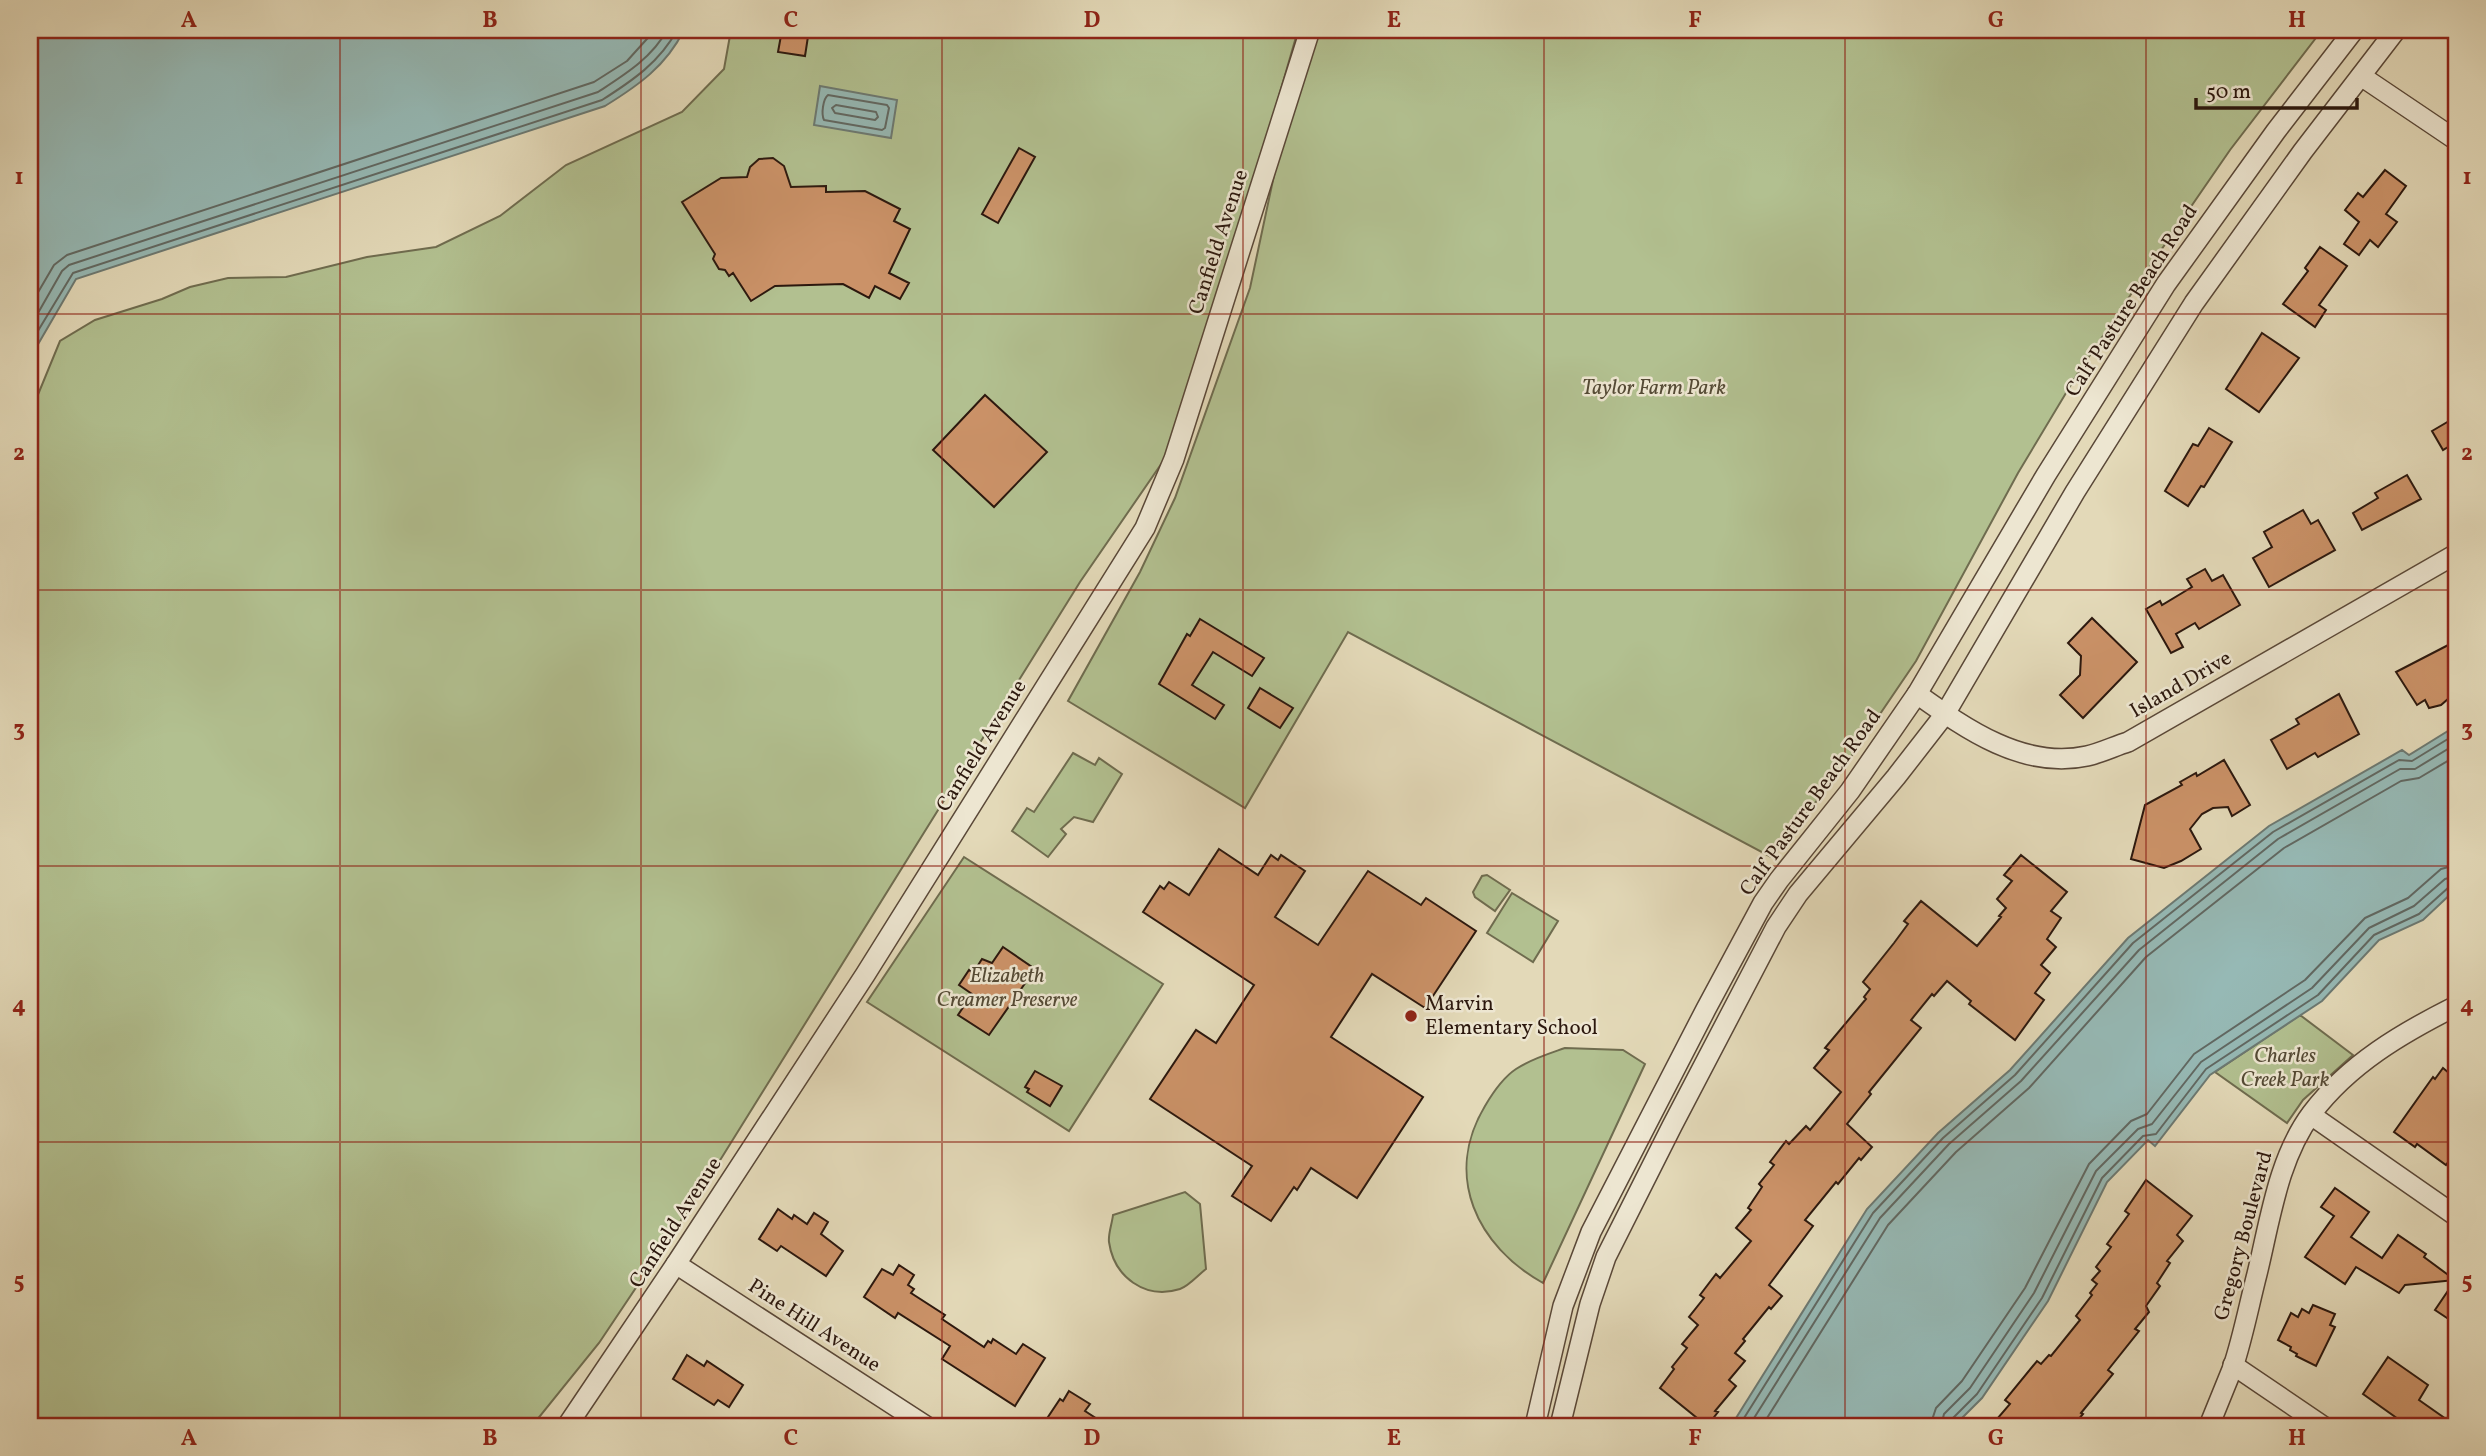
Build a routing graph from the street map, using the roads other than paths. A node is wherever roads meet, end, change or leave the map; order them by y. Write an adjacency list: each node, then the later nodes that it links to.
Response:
1 (1310, 30): 16 (street, Canfield Avenue)
2 (2354, 30): 6 (street, Calf Pasture Beach Road)
3 (2396, 30): 4 (street, Calf Pasture Beach Road)
4 (2361, 76): 5 (street); 7 (street, Calf Pasture Beach Road)
5 (2456, 140)
6 (2243, 177): 7 (street); 8 (street, Calf Pasture Beach Road)
7 (2269, 198): 9 (street, Calf Pasture Beach Road)
8 (2061, 451): 9 (street); 11 (street, Calf Pasture Beach Road)
9 (2089, 470): 12 (street, Calf Pasture Beach Road)
10 (2456, 554): 12 (street, Island Drive)
11 (1917, 694): 12 (street, Island Drive); 17 (street, Calf Pasture Beach Road)
12 (1945, 714): 18 (street, Calf Pasture Beach Road)
13 (2456, 1006): 14 (street, Gregory Boulevard)
14 (2311, 1115): 15 (street); 19 (street, Gregory Boulevard)
15 (2456, 1216)
16 (676, 1264): 20 (street, Canfield Avenue); 21 (street, Pine Hill Avenue)
17 (1563, 1306): 18 (street); 22 (street, Calf Pasture Beach Road)
18 (1587, 1314): 23 (street, Calf Pasture Beach Road)
19 (2234, 1365): 24 (street, Gregory Boulevard); 25 (street)
20 (567, 1426)
21 (926, 1426)
22 (1535, 1426)
23 (1560, 1426)
24 (2209, 1426)
25 (2323, 1426)

